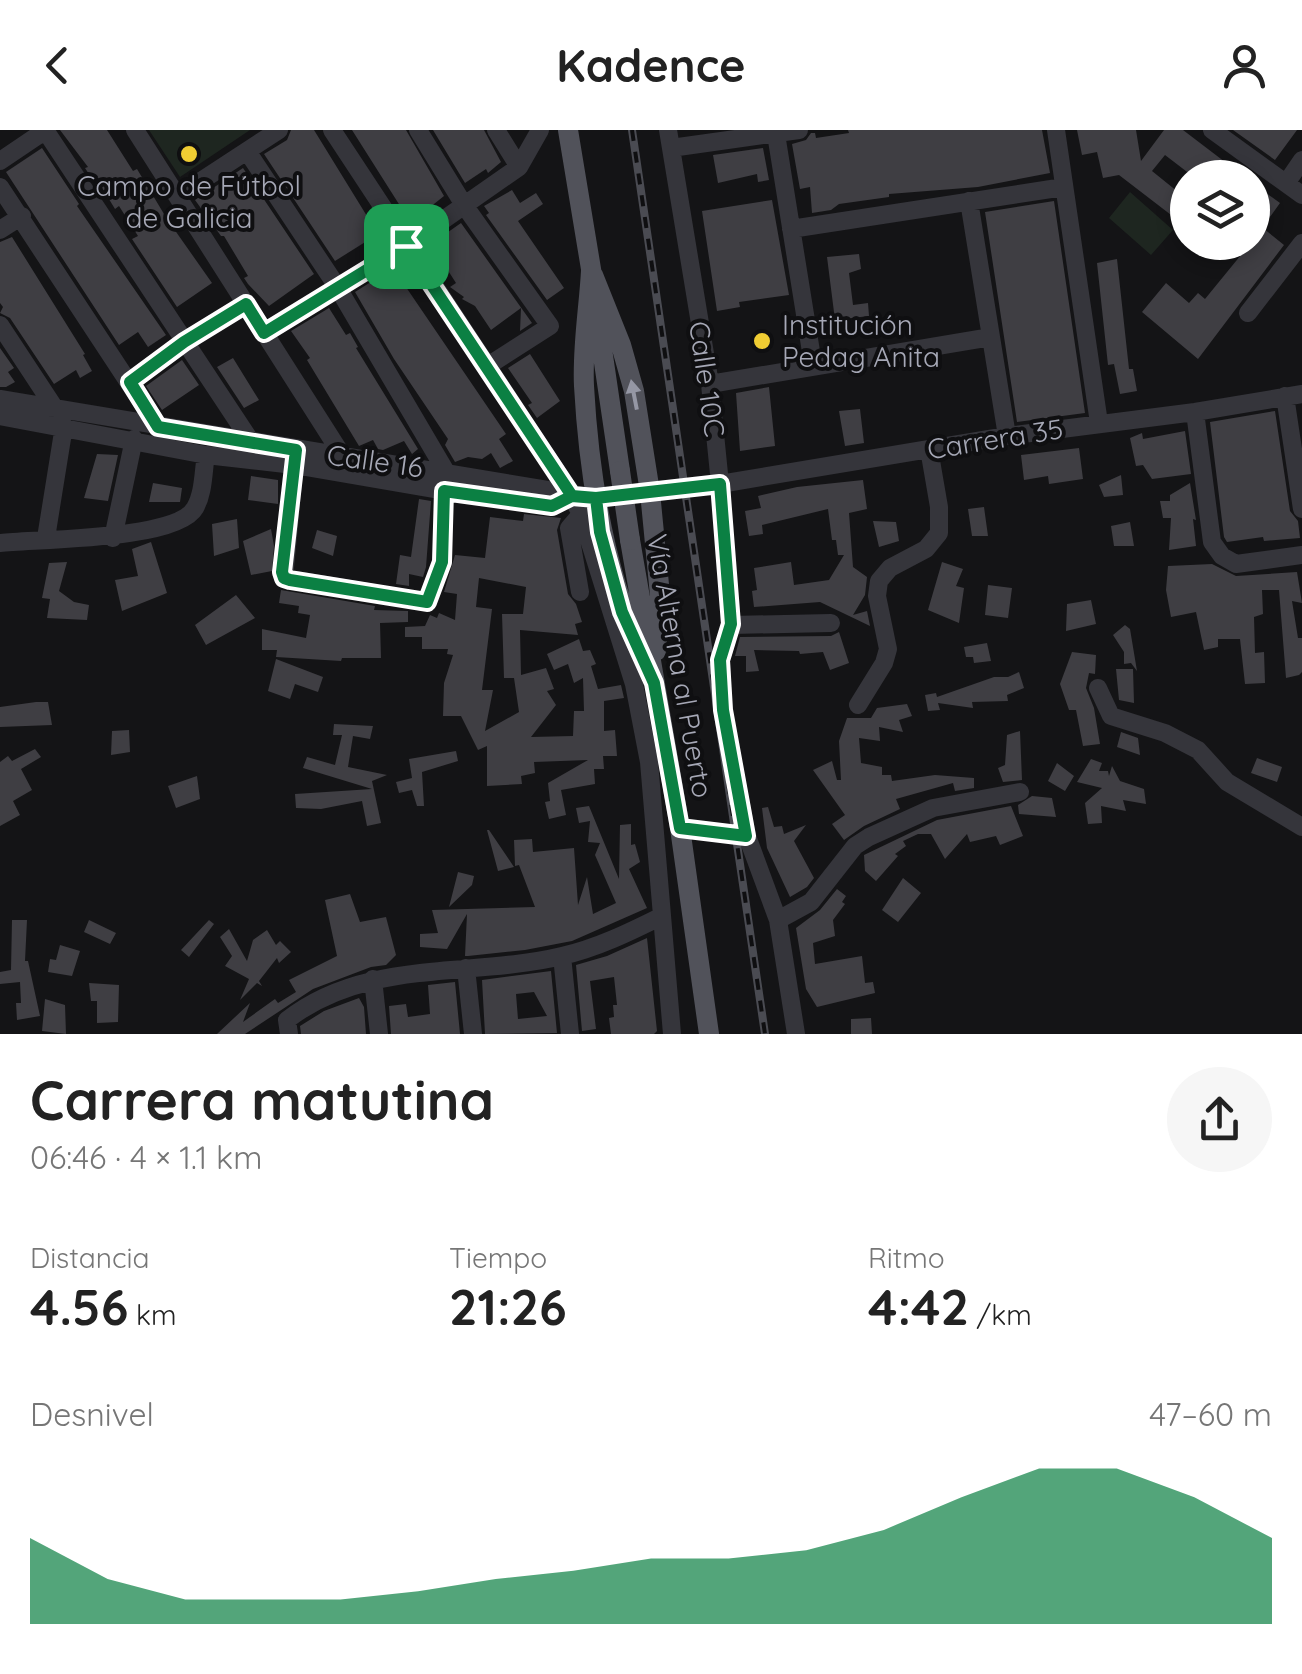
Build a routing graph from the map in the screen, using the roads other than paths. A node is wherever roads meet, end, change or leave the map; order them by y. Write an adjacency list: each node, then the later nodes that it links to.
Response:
1 (45, 130): 16 (street); 37 (street)
2 (136, 130): 22 (street)
3 (279, 130): 14 (street)
4 (332, 130): 29 (street)
5 (418, 130): 24 (street)
6 (496, 130): 17 (street)
7 (540, 130): 17 (street)
8 (568, 130): 30 (main road, Vía Alterna al Puerto)
9 (799, 130): 12 (street)
10 (1056, 130): 19 (street)
11 (1212, 130): 18 (street)
12 (776, 134): 13 (street); 26 (street)
13 (669, 139): 41 (street, Calle 10C)
14 (248, 151): 22 (street); 31 (street)
15 (1302, 160): 18 (street)
16 (0, 161)
17 (519, 167): 24 (street)
18 (1287, 182): 21 (street)
19 (1064, 186): 23 (street); 47 (street)
20 (0, 187): 25 (street)
21 (1302, 194)
22 (178, 196): 32 (street)
23 (969, 201): 26 (street); 36 (street)
24 (464, 205): 29 (street); 39 (street)
25 (22, 216): 27 (street); 40 (street)
26 (792, 229): 38 (street)
27 (0, 230)
28 (1302, 243): 33 (street)
29 (406, 246): 31 (street); 39 (street)
30 (591, 271): 61 (main road, one-way to 30); 62 (main road); 72 (main road, Vía Alterna al Puerto, bridge)
31 (338, 288): 35 (street); 56 (street)
32 (246, 304): 35 (street); 37 (street)
33 (1248, 314)
34 (0, 325): 46 (street)
35 (264, 333): 54 (street)
36 (991, 337): 38 (street); 49 (street)
37 (184, 342): 40 (street); 51 (street)
38 (813, 364): 41 (street)
39 (486, 367): 59 (street)
40 (130, 382): 48 (street)
41 (710, 384): 57 (street, Calle 10C)
42 (1294, 395): 44 (street, Carrera 35); 63 (street)
43 (0, 400): 46 (street, Calle 16)
44 (1194, 412): 47 (street, Carrera 35); 68 (street)
45 (0, 416): 46 (street, Calle 16)
46 (60, 418): 48 (street, Calle 16); 50 (street, Calle 16); 65 (street)
47 (1099, 423): 49 (street, Carrera 35)
48 (158, 427): 51 (street, Calle 16)
49 (1007, 436): 52 (street, Carrera 35)
50 (134, 439): 53 (street, Calle 16); 66 (street)
51 (252, 443): 55 (street, Calle 16)
52 (929, 449): 57 (street, Carrera 35); 74 (street)
53 (206, 455): 55 (street, Calle 16); 66 (street)
54 (342, 455): 55 (street, Calle 16); 56 (street, Calle 16)
55 (295, 458): 60 (street, Calle 16); 60 (street)
56 (445, 470): 59 (street, Calle 16); 60 (street)
57 (720, 484): 58 (street, Carrera 35); 71 (street, Calle 10C)
58 (689, 486): 61 (street, Calle 16)
59 (569, 490): 60 (street, Calle 16); 62 (street, Calle 16); 64 (street)
60 (444, 491)
61 (650, 492): 62 (street, Calle 16); 72 (main road)
62 (596, 498): 72 (main road)
63 (1302, 509)
64 (581, 514): 69 (street); 79 (street)
65 (46, 538): 66 (street); 67 (street)
66 (113, 538)
67 (0, 543)
68 (1302, 555)
69 (580, 592)
70 (831, 622): 71 (street)
71 (731, 624): 78 (street, Calle 10C)
72 (654, 683): 77 (main road, Vía Alterna al Puerto)
73 (1098, 688): 76 (street)
74 (858, 704)
75 (1020, 792): 80 (street)
76 (1302, 827)
77 (680, 828): 78 (street); 89 (main road, Vía Alterna al Puerto)
78 (746, 836): 80 (street, Calle 10C)
79 (662, 916): 81 (street); 88 (street)
80 (778, 920): 90 (street, Calle 10C)
81 (562, 956): 82 (street); 87 (street)
82 (466, 968): 83 (street); 86 (street)
83 (373, 979): 84 (street); 85 (street)
84 (288, 1027)
85 (379, 1034)
86 (473, 1034)
87 (570, 1034)
88 (672, 1034)
89 (710, 1034)
90 (796, 1034)

